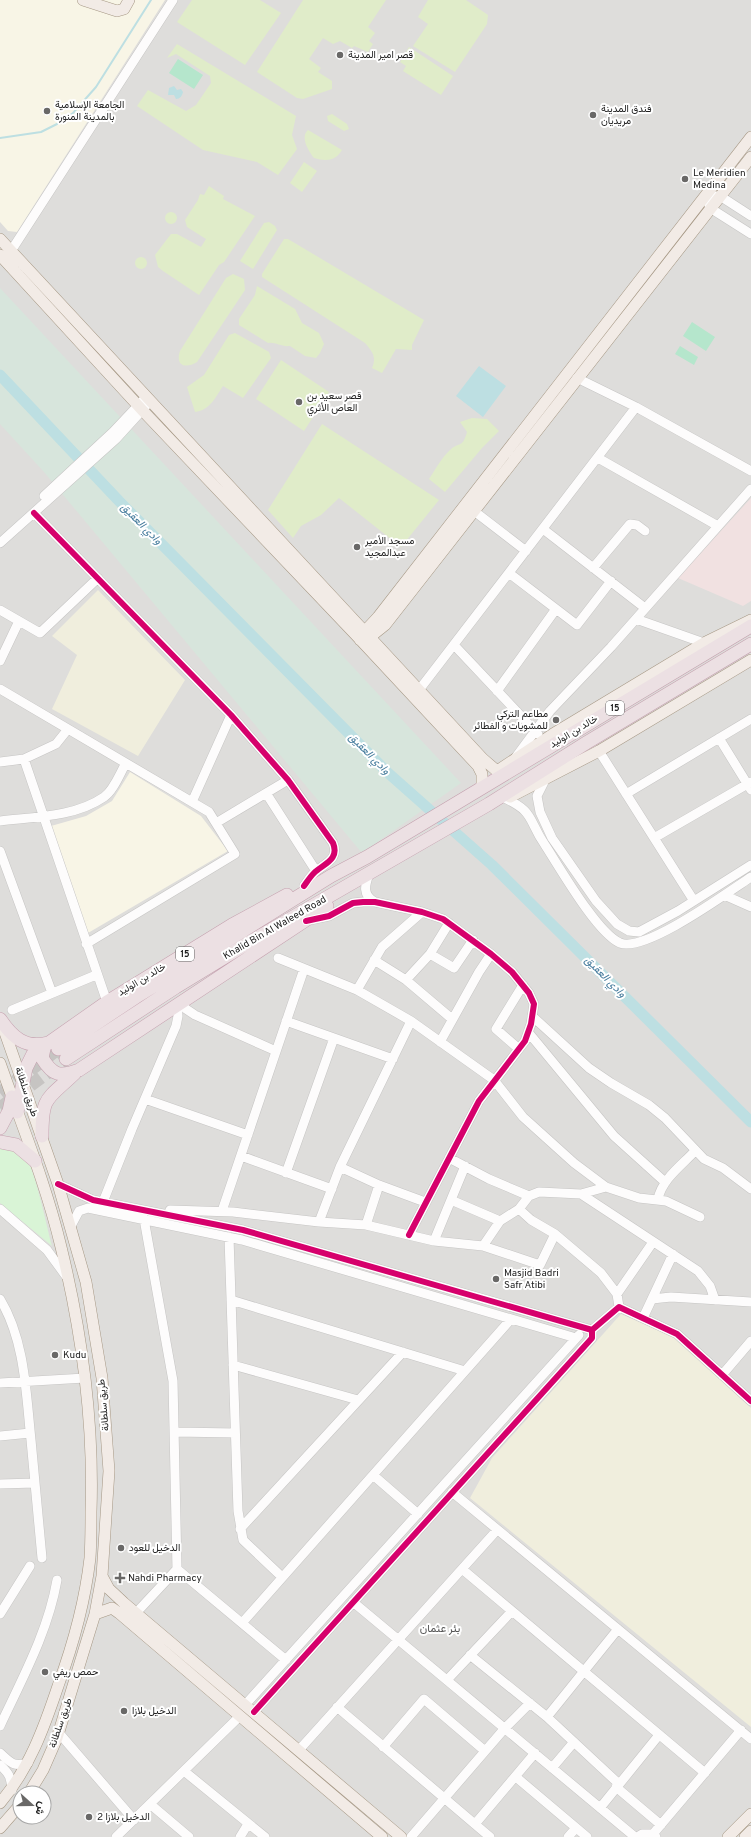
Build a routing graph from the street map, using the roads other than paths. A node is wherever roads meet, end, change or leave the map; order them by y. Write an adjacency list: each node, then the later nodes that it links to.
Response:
1 (83, 0): 2 (main road)
2 (129, 0)
3 (174, 0): 12 (street)
4 (751, 137): 6 (main road)
5 (751, 157): 7 (main road)
6 (705, 196): 7 (street); 8 (street); 40 (main road)
7 (720, 196): 8 (main road); 9 (street)
8 (710, 208): 10 (street); 13 (main road)
9 (751, 216)
10 (751, 234)
11 (0, 239): 12 (main road)
12 (5, 255): 14 (main road); 16 (main road)
13 (577, 378): 15 (street); 21 (main road)
14 (148, 399): 16 (street); 36 (main road)
15 (636, 407): 17 (street); 18 (street)
16 (141, 408): 20 (street); 42 (main road)
17 (598, 458): 23 (street); 24 (street)
18 (751, 471)
19 (751, 489): 23 (street)
20 (48, 496): 22 (street); 26 (street)
21 (474, 511): 28 (street); 40 (main road)
22 (34, 513): 27 (street); 31 (street)
23 (718, 526): 33 (street)
24 (543, 529): 28 (street); 29 (street)
25 (644, 531): 29 (street)
26 (0, 536)
27 (0, 543)
28 (526, 551): 30 (street)
29 (593, 568): 32 (street)
30 (509, 573): 34 (street); 45 (street)
31 (98, 578): 39 (street); 51 (street)
32 (611, 581): 33 (street); 34 (street)
33 (645, 608): 37 (street)
34 (556, 609): 50 (street)
35 (1, 612): 39 (street)
36 (350, 615): 40 (main road); 42 (main road)
37 (636, 619): 43 (street); 56 (street)
38 (751, 620): 43 (main road)
39 (19, 621): 47 (street)
40 (381, 621): 42 (main road); 42 (main road)
41 (751, 626): 53 (highway, خالد بن الوليد / 15)
42 (368, 639): 49 (main road); 68 (main road)
43 (704, 643): 54 (main road)
44 (751, 644): 71 (highway, خالد بن الوليد / 15)
45 (454, 645): 49 (street); 50 (street)
46 (751, 660): 59 (main road)
47 (0, 661)
48 (0, 689): 55 (street)
49 (419, 690): 64 (main road)
50 (496, 691): 56 (street)
51 (231, 715): 65 (street); 72 (street)
52 (751, 719): 57 (street)
53 (593, 721): 54 (highway); 64 (highway, خالد بن الوليد / 15)
54 (570, 724): 58 (main road)
55 (68, 729): 60 (street); 63 (street)
56 (535, 730): 58 (street); 61 (street)
57 (719, 738): 67 (street); 70 (street)
58 (544, 740): 61 (main road)
59 (599, 751): 66 (main road); 70 (street)
60 (24, 759): 62 (street); 73 (street)
61 (515, 760): 64 (main road)
62 (0, 762)
63 (126, 763): 72 (street); 73 (street)
64 (501, 772): 68 (highway, خالد بن الوليد / 15)
65 (288, 780): 69 (street); 81 (street)
66 (546, 780): 71 (main road); 76 (street)
67 (750, 785): 77 (street)
68 (480, 788): 83 (highway, Khalid Bin Al Waleed Road / 15)
69 (266, 793): 75 (street); 81 (street)
70 (626, 794): 77 (street)
71 (497, 800): 78 (street); 82 (highway, Khalid Bin Al Waleed Road / 15)
72 (192, 802): 75 (street)
73 (43, 815): 74 (street); 95 (street)
74 (0, 821)
75 (216, 823): 95 (street)
76 (552, 838): 78 (street); 88 (street)
77 (654, 838): 88 (street)
78 (543, 843): 87 (street)
79 (0, 851): 105 (street)
80 (751, 864): 88 (street)
81 (316, 871): 85 (street)
82 (373, 872): 86 (highway, Khalid Bin Al Waleed Road); 89 (street)
83 (331, 876): 85 (highway, خالد بن الوليد / 15); 117 (highway, Khalid Bin Al Waleed Road)
84 (751, 877): 87 (street)
85 (304, 886): 106 (highway, خالد بن الوليد / 15)
86 (344, 888): 92 (highway); 117 (highway, Khalid Bin Al Waleed Road)
87 (724, 895): 90 (street)
88 (694, 901)
89 (375, 902): 91 (street); 92 (street)
90 (751, 907)
91 (422, 912): 93 (street); 99 (street)
92 (306, 921): 107 (highway)
93 (449, 923): 94 (street); 96 (street)
94 (473, 940): 96 (street); 97 (street)
95 (86, 944): 101 (street)
96 (430, 954): 102 (street)
97 (491, 954): 103 (street); 111 (street)
98 (278, 958): 100 (street)
99 (374, 960): 102 (street); 104 (street)
100 (304, 968): 104 (street); 113 (street)
101 (96, 975): 105 (street); 106 (street)
102 (406, 980): 111 (street)
103 (523, 986): 109 (street); 118 (street)
104 (357, 990): 112 (street)
105 (52, 994): 108 (street)
106 (106, 1002): 117 (highway, خالد بن الوليد / 15)
107 (179, 1004): 119 (street); 122 (highway); 126 (street)
108 (12, 1010)
109 (532, 1016): 114 (street); 132 (street)
110 (0, 1018): 117 (highway); 123 (main road, طريق سلطانة)
111 (452, 1019): 116 (street)
112 (411, 1021): 116 (street); 120 (street)
113 (286, 1022): 115 (street); 119 (street)
114 (528, 1032): 118 (street); 139 (street)
115 (334, 1038): 120 (street); 138 (street)
116 (440, 1042): 124 (street)
117 (54, 1049): 122 (highway); 123 (highway, خالد بن الوليد / 15)
118 (519, 1049): 124 (street)
119 (276, 1051): 129 (street)
120 (393, 1059): 137 (street)
121 (0, 1063): 125 (main road, طريق سلطانة)
122 (77, 1070): 130 (highway)
123 (21, 1077): 125 (highway, خالد بن الوليد / 15); 127 (highway, خالد بن الوليد / 15); 130 (main road, طريق سلطانة)
124 (494, 1080): 134 (street); 142 (street)
125 (12, 1097): 127 (main road, طريق سلطانة); 128 (highway, خالد بن الوليد / 15)
126 (145, 1099): 129 (street); 149 (street)
127 (17, 1112): 135 (main road, طريق سلطانة)
128 (0, 1128)
129 (248, 1135): 133 (street)
130 (42, 1136): 140 (main road, طريق سلطانة)
131 (0, 1142): 135 (highway)
132 (695, 1151): 139 (street); 144 (street)
133 (241, 1156): 138 (street); 153 (street)
134 (449, 1158): 136 (street); 150 (street)
135 (35, 1161): 167 (main road, طريق سلطانة)
136 (465, 1166): 146 (street); 148 (street)
137 (340, 1167): 141 (street); 143 (street)
138 (286, 1173): 143 (street)
139 (665, 1182): 147 (street)
140 (58, 1184): 149 (street); 159 (main road, طريق سلطانة)
141 (379, 1185): 150 (street); 158 (street)
142 (606, 1187): 145 (street); 147 (street)
143 (332, 1189): 157 (street)
144 (751, 1189)
145 (581, 1194): 146 (street); 164 (street)
146 (529, 1196): 152 (street)
147 (658, 1199): 155 (street)
148 (451, 1200): 156 (street); 163 (street)
149 (104, 1202): 154 (street)
150 (425, 1202): 161 (street)
151 (0, 1209): 167 (street)
152 (519, 1209): 156 (street); 160 (street)
153 (222, 1212): 154 (street); 157 (street)
154 (145, 1215): 159 (street); 162 (street); 177 (street); 189 (street)
155 (700, 1217)
156 (500, 1221): 165 (street)
157 (319, 1222): 158 (street)
158 (366, 1225): 161 (street)
159 (71, 1226): 204 (main road, طريق سلطانة)
160 (555, 1234): 165 (street); 168 (street)
161 (409, 1235): 163 (street)
162 (229, 1237): 171 (street); 176 (street)
163 (434, 1241): 165 (street)
164 (653, 1242): 166 (street); 168 (street)
165 (483, 1246)
166 (673, 1254): 170 (street); 172 (street)
167 (68, 1278): 184 (main road, طريق سلطانة)
168 (617, 1294): 174 (street)
169 (0, 1299): 185 (street)
170 (652, 1299): 172 (street); 175 (street)
171 (231, 1300): 180 (street); 181 (street)
172 (715, 1300): 173 (street)
173 (751, 1302)
174 (619, 1307): 175 (street); 177 (street)
175 (643, 1318): 183 (street)
176 (511, 1319): 178 (street); 182 (street)
177 (589, 1329): 178 (street); 196 (street)
178 (576, 1338): 197 (street)
179 (751, 1341): 183 (street)
180 (403, 1352): 182 (street); 187 (street)
181 (233, 1364): 187 (street); 191 (street)
182 (465, 1371): 193 (street)
183 (722, 1375): 188 (street)
184 (85, 1378): 185 (street); 236 (main road, طريق سلطانة)
185 (25, 1382): 186 (street); 190 (street)
186 (0, 1384)
187 (358, 1400): 198 (street)
188 (751, 1401)
189 (175, 1432): 191 (street); 202 (street)
190 (30, 1433): 192 (street); 194 (street)
191 (235, 1433): 198 (street)
192 (0, 1436)
193 (373, 1475): 197 (street); 205 (street)
194 (35, 1483): 195 (street); 200 (street)
195 (0, 1484)
196 (452, 1492): 199 (street); 207 (street)
197 (418, 1514): 216 (street)
198 (240, 1529): 205 (street)
199 (497, 1530): 203 (street); 213 (street)
200 (42, 1558)
201 (30, 1566): 210 (street)
202 (177, 1568): 209 (street); 212 (street)
203 (462, 1569): 208 (street); 214 (street)
204 (102, 1576): 209 (main road); 211 (main road, طريق سلطانة)
205 (282, 1577): 212 (street)
206 (57, 1580): 224 (street)
207 (353, 1602): 214 (street); 221 (street)
208 (512, 1611): 215 (street); 217 (street)
209 (136, 1613): 221 (main road)
210 (0, 1614)
211 (95, 1614): 222 (main road); 227 (main road, طريق سلطانة)
212 (242, 1623): 216 (street)
213 (618, 1629): 217 (street); 226 (street)
214 (399, 1639): 218 (street); 220 (street)
215 (470, 1655): 218 (street); 219 (street)
216 (286, 1660): 221 (street)
217 (583, 1671): 223 (street); 228 (street)
218 (447, 1680): 225 (street)
219 (530, 1702): 223 (street); 225 (street)
220 (337, 1707): 231 (street); 232 (street)
221 (249, 1709): 232 (main road)
222 (240, 1716): 239 (street); 264 (main road)
223 (547, 1717): 230 (street)
224 (0, 1726)
225 (505, 1728): 233 (street); 235 (street)
226 (741, 1730): 229 (street); 240 (street)
227 (59, 1733): 243 (main road, طريق سلطانة); 252 (street)
228 (659, 1735): 240 (street); 244 (street)
229 (751, 1739)
230 (574, 1742): 238 (street); 244 (street)
231 (384, 1747): 233 (street); 246 (street)
232 (299, 1750): 265 (main road)
233 (485, 1751): 246 (street)
234 (0, 1753): 236 (street)
235 (535, 1753): 238 (street); 241 (street)
236 (28, 1763): 242 (main road, طريق سلطانة)
237 (0, 1764): 245 (street)
238 (552, 1768): 249 (street)
239 (184, 1772): 248 (street); 253 (street)
240 (705, 1773): 255 (street)
241 (516, 1777): 254 (street); 257 (street)
242 (15, 1785)
243 (34, 1785)
244 (618, 1785): 249 (street); 255 (street)
245 (12, 1790): 247 (main road, طريق سلطانة)
246 (445, 1798): 254 (street); 266 (street)
247 (0, 1803)
248 (150, 1804): 252 (street); 261 (street)
249 (600, 1808): 270 (street)
250 (12, 1814): 256 (main road)
251 (751, 1814): 271 (main road)
252 (134, 1820): 260 (street)
253 (248, 1824): 262 (street); 263 (street)
254 (475, 1824): 267 (street)
255 (661, 1825): 259 (street)
256 (0, 1828)
257 (576, 1828): 268 (street); 269 (street)
258 (751, 1832): 272 (main road)
259 (655, 1835): 270 (street)
260 (116, 1837)
261 (188, 1837)
262 (240, 1837)
263 (264, 1837)
264 (382, 1837)
265 (401, 1837)
266 (411, 1837)
267 (490, 1837)
268 (568, 1837)
269 (587, 1837)
270 (636, 1837)
271 (728, 1837)
272 (745, 1837)

